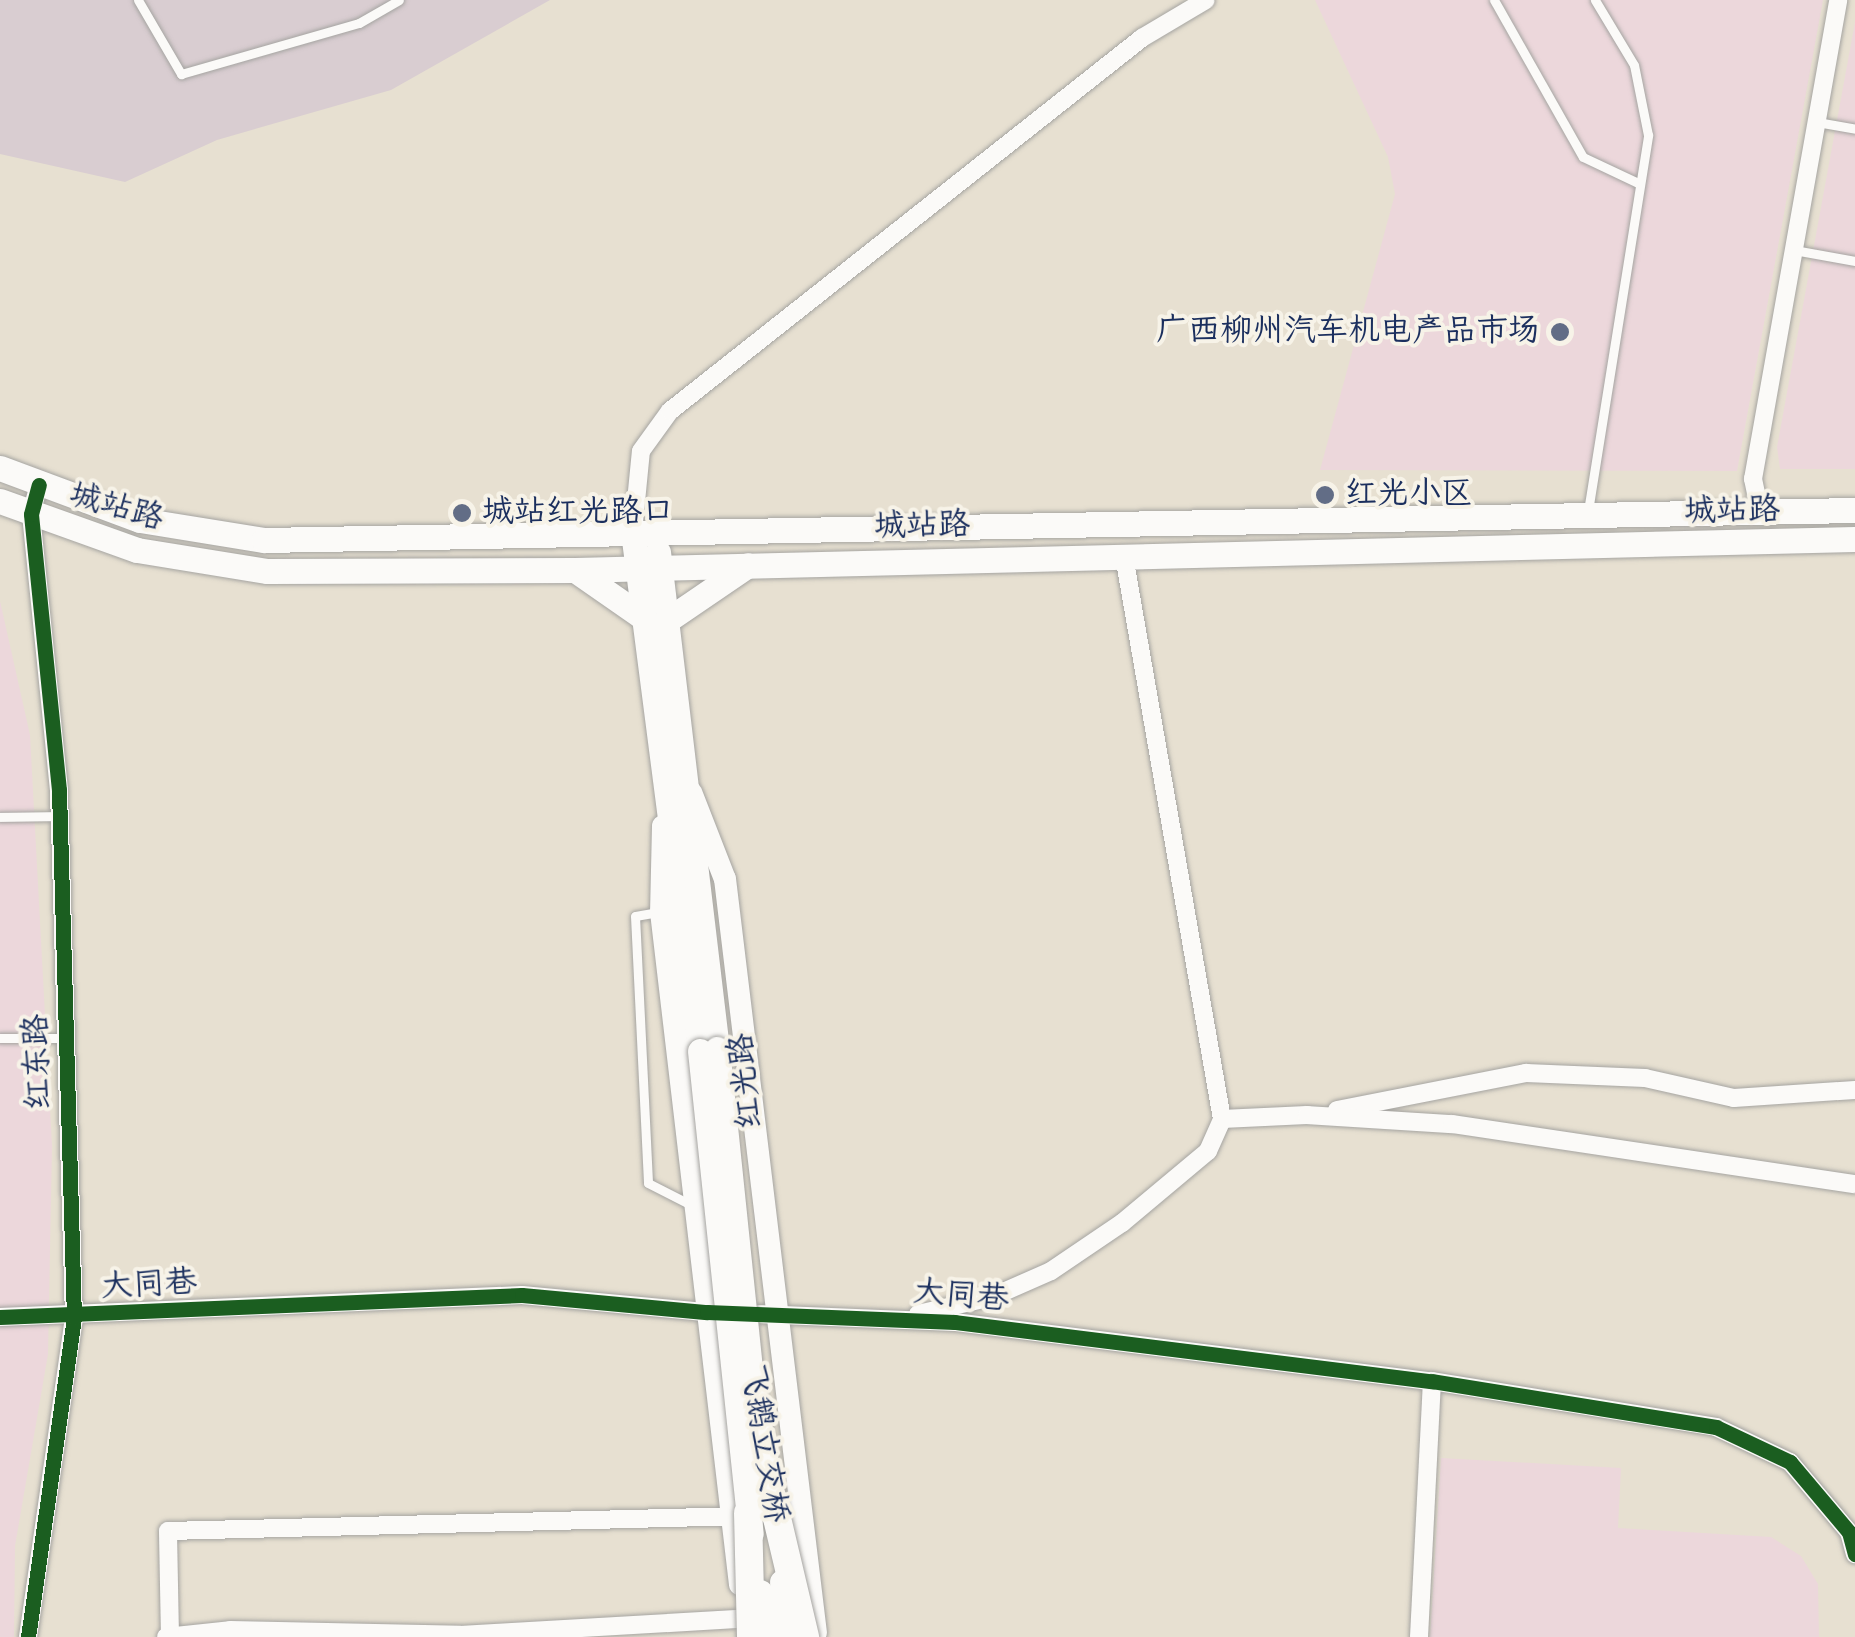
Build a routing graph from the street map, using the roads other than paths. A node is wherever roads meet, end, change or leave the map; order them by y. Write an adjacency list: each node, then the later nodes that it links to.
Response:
1 (138, 0): 2 (lane)
2 (399, 0)
3 (1206, 0): 19 (street)
4 (1494, 0): 9 (lane)
5 (1595, 0): 9 (lane)
6 (1838, 0): 7 (street)
7 (1816, 122): 8 (lane); 10 (street)
8 (1855, 129)
9 (1640, 184): 18 (lane)
10 (1794, 250): 11 (lane); 16 (street)
11 (1855, 261)
12 (0, 468): 13 (main road, 城站路)
13 (39, 485): 17 (street, 红东路); 19 (main road, 城站路)
14 (0, 501): 17 (main road, 城站路)
15 (1855, 510): 16 (main road, 城站路)
16 (1760, 512): 18 (main road, 城站路)
17 (31, 514): 24 (main road, 城站路); 27 (street, 红东路)
18 (1587, 515): 19 (main road, 城站路)
19 (644, 532): 23 (main road, 红光路)
20 (1855, 539): 21 (main road, 城站路)
21 (1124, 556): 22 (main road, 城站路); 35 (street)
22 (748, 566): 23 (main road, 城站路); 25 (main road)
23 (649, 568): 24 (main road, 城站路); 25 (main road, 红光路)
24 (576, 570): 25 (main road)
25 (655, 619): 26 (main road, 红光路)
26 (674, 776): 29 (street, 红光路); 32 (main road, 飞鹅立交桥); 39 (street, 红光路)
27 (59, 816): 28 (lane); 31 (street, 红东路)
28 (0, 817)
29 (661, 912): 37 (street, 红光路); 37 (lane)
30 (0, 1038): 31 (lane)
31 (66, 1038): 41 (street, 红东路)
32 (708, 1050): 44 (main road, 飞鹅立交桥, bridge); 45 (main road, 飞鹅立交桥, bridge)
33 (1855, 1090): 34 (street)
34 (1307, 1115): 35 (street); 36 (street)
35 (1222, 1120): 42 (street)
36 (1855, 1184)
37 (694, 1206): 38 (street, 红光路)
38 (708, 1312): 39 (street, 大同巷); 41 (street, 大同巷); 45 (street, 红光路)
39 (774, 1316): 42 (street, 大同巷); 46 (street, 红光路)
40 (0, 1317): 41 (street, 大同巷)
41 (74, 1318): 50 (street, 红东路)
42 (893, 1320): 43 (street, 大同巷)
43 (1432, 1381): 47 (street, 大同巷); 54 (street)
44 (772, 1498): 48 (main road, bridge); 53 (main road, 飞鹅立交桥, bridge)
45 (738, 1515): 46 (street); 49 (main road, bridge); 51 (street); 52 (main road, 飞鹅立交桥, bridge)
46 (798, 1515): 48 (street, 红光路)
47 (1855, 1554)
48 (812, 1630): 49 (street)
49 (748, 1631): 51 (street)
50 (28, 1637)
51 (168, 1637)
52 (766, 1637)
53 (789, 1637)
54 (1420, 1637)

